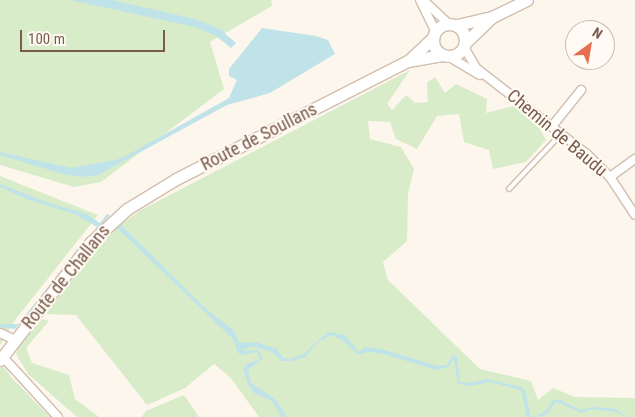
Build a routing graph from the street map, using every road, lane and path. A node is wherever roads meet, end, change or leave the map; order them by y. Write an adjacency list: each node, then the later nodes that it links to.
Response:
1 (422, 0): 4 (street); 5 (street)
2 (527, 0): 3 (main road)
3 (492, 17): 4 (main road); 6 (main road)
4 (452, 24): 5 (main road); 6 (main road)
5 (434, 34): 7 (main road); 8 (main road, Route de Soullans)
6 (465, 44): 7 (main road); 9 (street, Chemin de Baudu)
7 (445, 56): 8 (main road, Route de Soullans); 9 (street, Chemin de Baudu)
8 (408, 61): 17 (main road, Route de Soullans)
9 (491, 79): 11 (street, Chemin de Baudu)
10 (581, 90): 11 (street)
11 (553, 125): 12 (street, Chemin de Baudu)
12 (562, 133): 14 (street, Chemin de Baudu); 15 (lane)
13 (635, 159): 14 (street)
14 (610, 177): 16 (street, Chemin de Baudu)
15 (509, 188)
16 (635, 215)
17 (114, 219): 19 (main road, Route de Challans)
18 (0, 333): 19 (street)
19 (15, 340): 20 (main road, Route de Challans)
20 (1, 358): 21 (street)
21 (58, 417)

